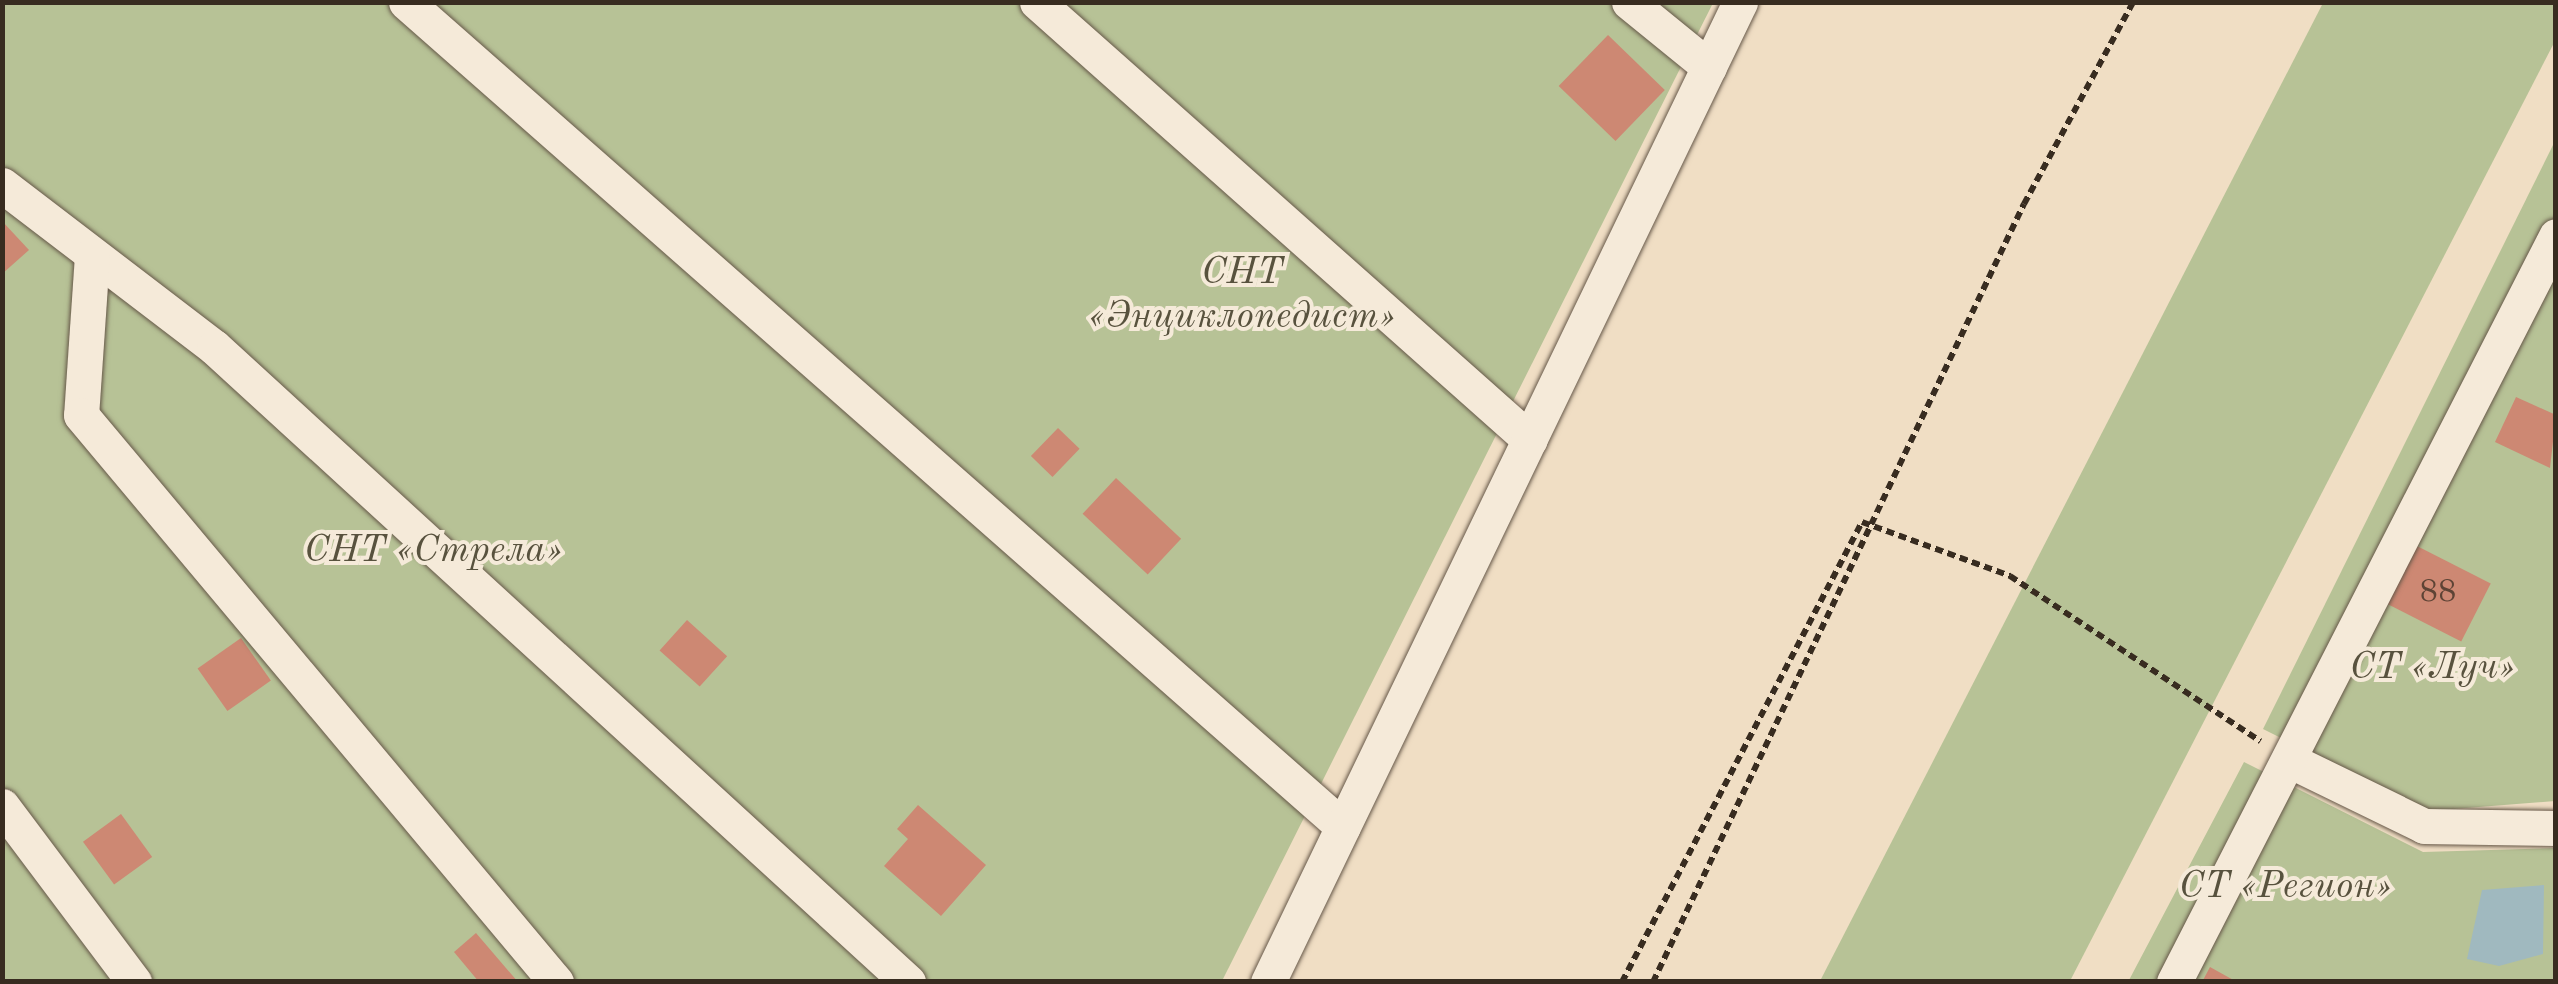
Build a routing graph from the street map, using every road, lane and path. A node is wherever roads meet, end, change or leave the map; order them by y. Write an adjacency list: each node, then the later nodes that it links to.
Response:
1 (406, 2): 14 (street)
2 (1037, 2): 10 (street)
3 (1629, 2): 6 (street)
4 (1740, 2): 6 (street)
5 (2133, 2): 11 (path)
6 (1710, 68): 10 (street)
7 (2, 185): 9 (street)
8 (2556, 236): 12 (street)
9 (92, 256): 17 (street); 18 (street)
10 (1530, 440): 14 (street)
11 (1871, 526): 12 (path); 20 (path); 21 (path)
12 (2291, 761): 15 (street); 22 (street)
13 (2, 806): 16 (street)
14 (1343, 827): 19 (street)
15 (2556, 828)
16 (134, 982)
17 (556, 982)
18 (908, 982)
19 (1268, 982)
20 (1622, 982)
21 (1653, 982)
22 (2174, 982)

